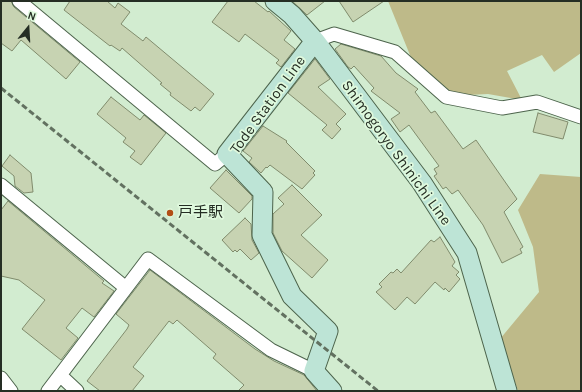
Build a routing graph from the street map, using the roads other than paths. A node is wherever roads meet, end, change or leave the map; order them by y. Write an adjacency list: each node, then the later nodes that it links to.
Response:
1 (19, 1): 5 (street)
2 (276, 1): 3 (main road, Shimogoryo Shinichi Line)
3 (315, 41): 4 (street); 5 (main road, Tode Station Line); 15 (main road, Shimogoryo Shinichi Line)
4 (581, 118)
5 (227, 154): 8 (main road, Tode Station Line)
6 (1, 185): 7 (street)
7 (126, 288): 8 (street); 9 (street)
8 (314, 371): 14 (main road)
9 (61, 376): 12 (street); 13 (street)
10 (1, 378): 11 (street)
11 (11, 391)
12 (48, 391)
13 (77, 391)
14 (332, 391)
15 (507, 391)

